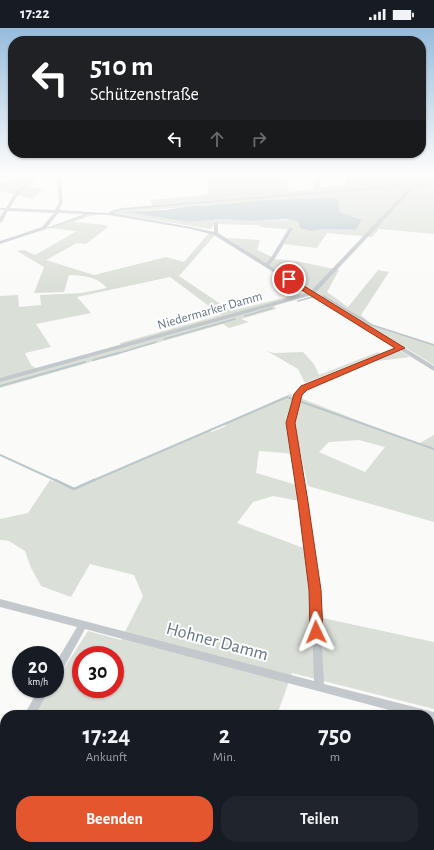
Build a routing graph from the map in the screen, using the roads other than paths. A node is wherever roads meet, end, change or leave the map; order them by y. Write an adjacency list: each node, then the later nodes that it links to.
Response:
1 (6, 211): 7 (street)
2 (57, 211): 11 (street)
3 (63, 211): 6 (street)
4 (116, 211): 6 (street)
5 (390, 211): 13 (street)
6 (109, 214): 10 (street)
7 (0, 222)
8 (216, 223): 10 (street)
9 (291, 229): 12 (street)
10 (216, 234): 12 (street)
11 (0, 243)
12 (266, 265): 13 (street)
13 (312, 294): 14 (street); 16 (street, Niedermarker Damm)
14 (401, 348): 15 (street); 20 (street)
15 (434, 369)
16 (0, 380)
17 (0, 603): 18 (street, Hohner Damm)
18 (83, 625): 19 (street); 20 (street, Hohner Damm)
19 (64, 658)
20 (319, 687): 23 (street, Hohner Damm)
21 (39, 698): 22 (street)
22 (32, 710)
23 (407, 710)

